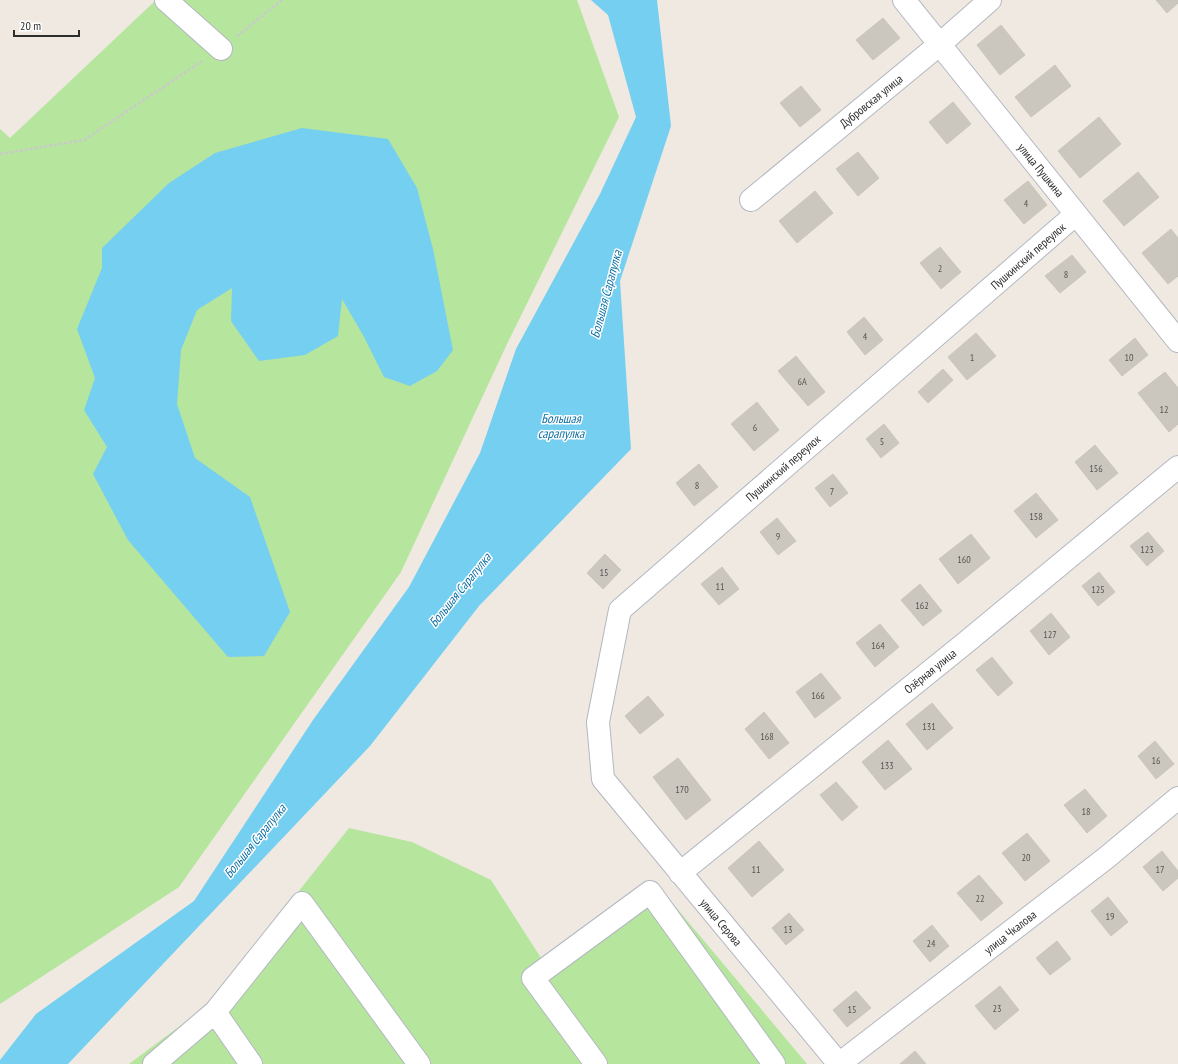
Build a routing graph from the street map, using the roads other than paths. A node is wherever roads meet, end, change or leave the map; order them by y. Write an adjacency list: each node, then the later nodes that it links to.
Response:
1 (166, 0): 5 (street)
2 (904, 0): 4 (street, улица Пушкина)
3 (990, 0): 4 (street, Дубровская улица)
4 (940, 44): 6 (street, Дубровская улица); 7 (street, улица Пушкина)
5 (221, 49)
6 (751, 200)
7 (1076, 214): 8 (street, улица Пушкина); 10 (street, Пушкинский переулок)
8 (1178, 341)
9 (1178, 467): 12 (street, Озёрная улица)
10 (603, 779): 12 (street, улица Серова)
11 (1178, 798): 19 (street, улица Чкалова)
12 (680, 873): 19 (street, улица Серова)
13 (215, 1012): 14 (street); 15 (street); 16 (street)
14 (154, 1064)
15 (251, 1064)
16 (419, 1064)
17 (596, 1064): 18 (street)
18 (774, 1064)
19 (839, 1064)

